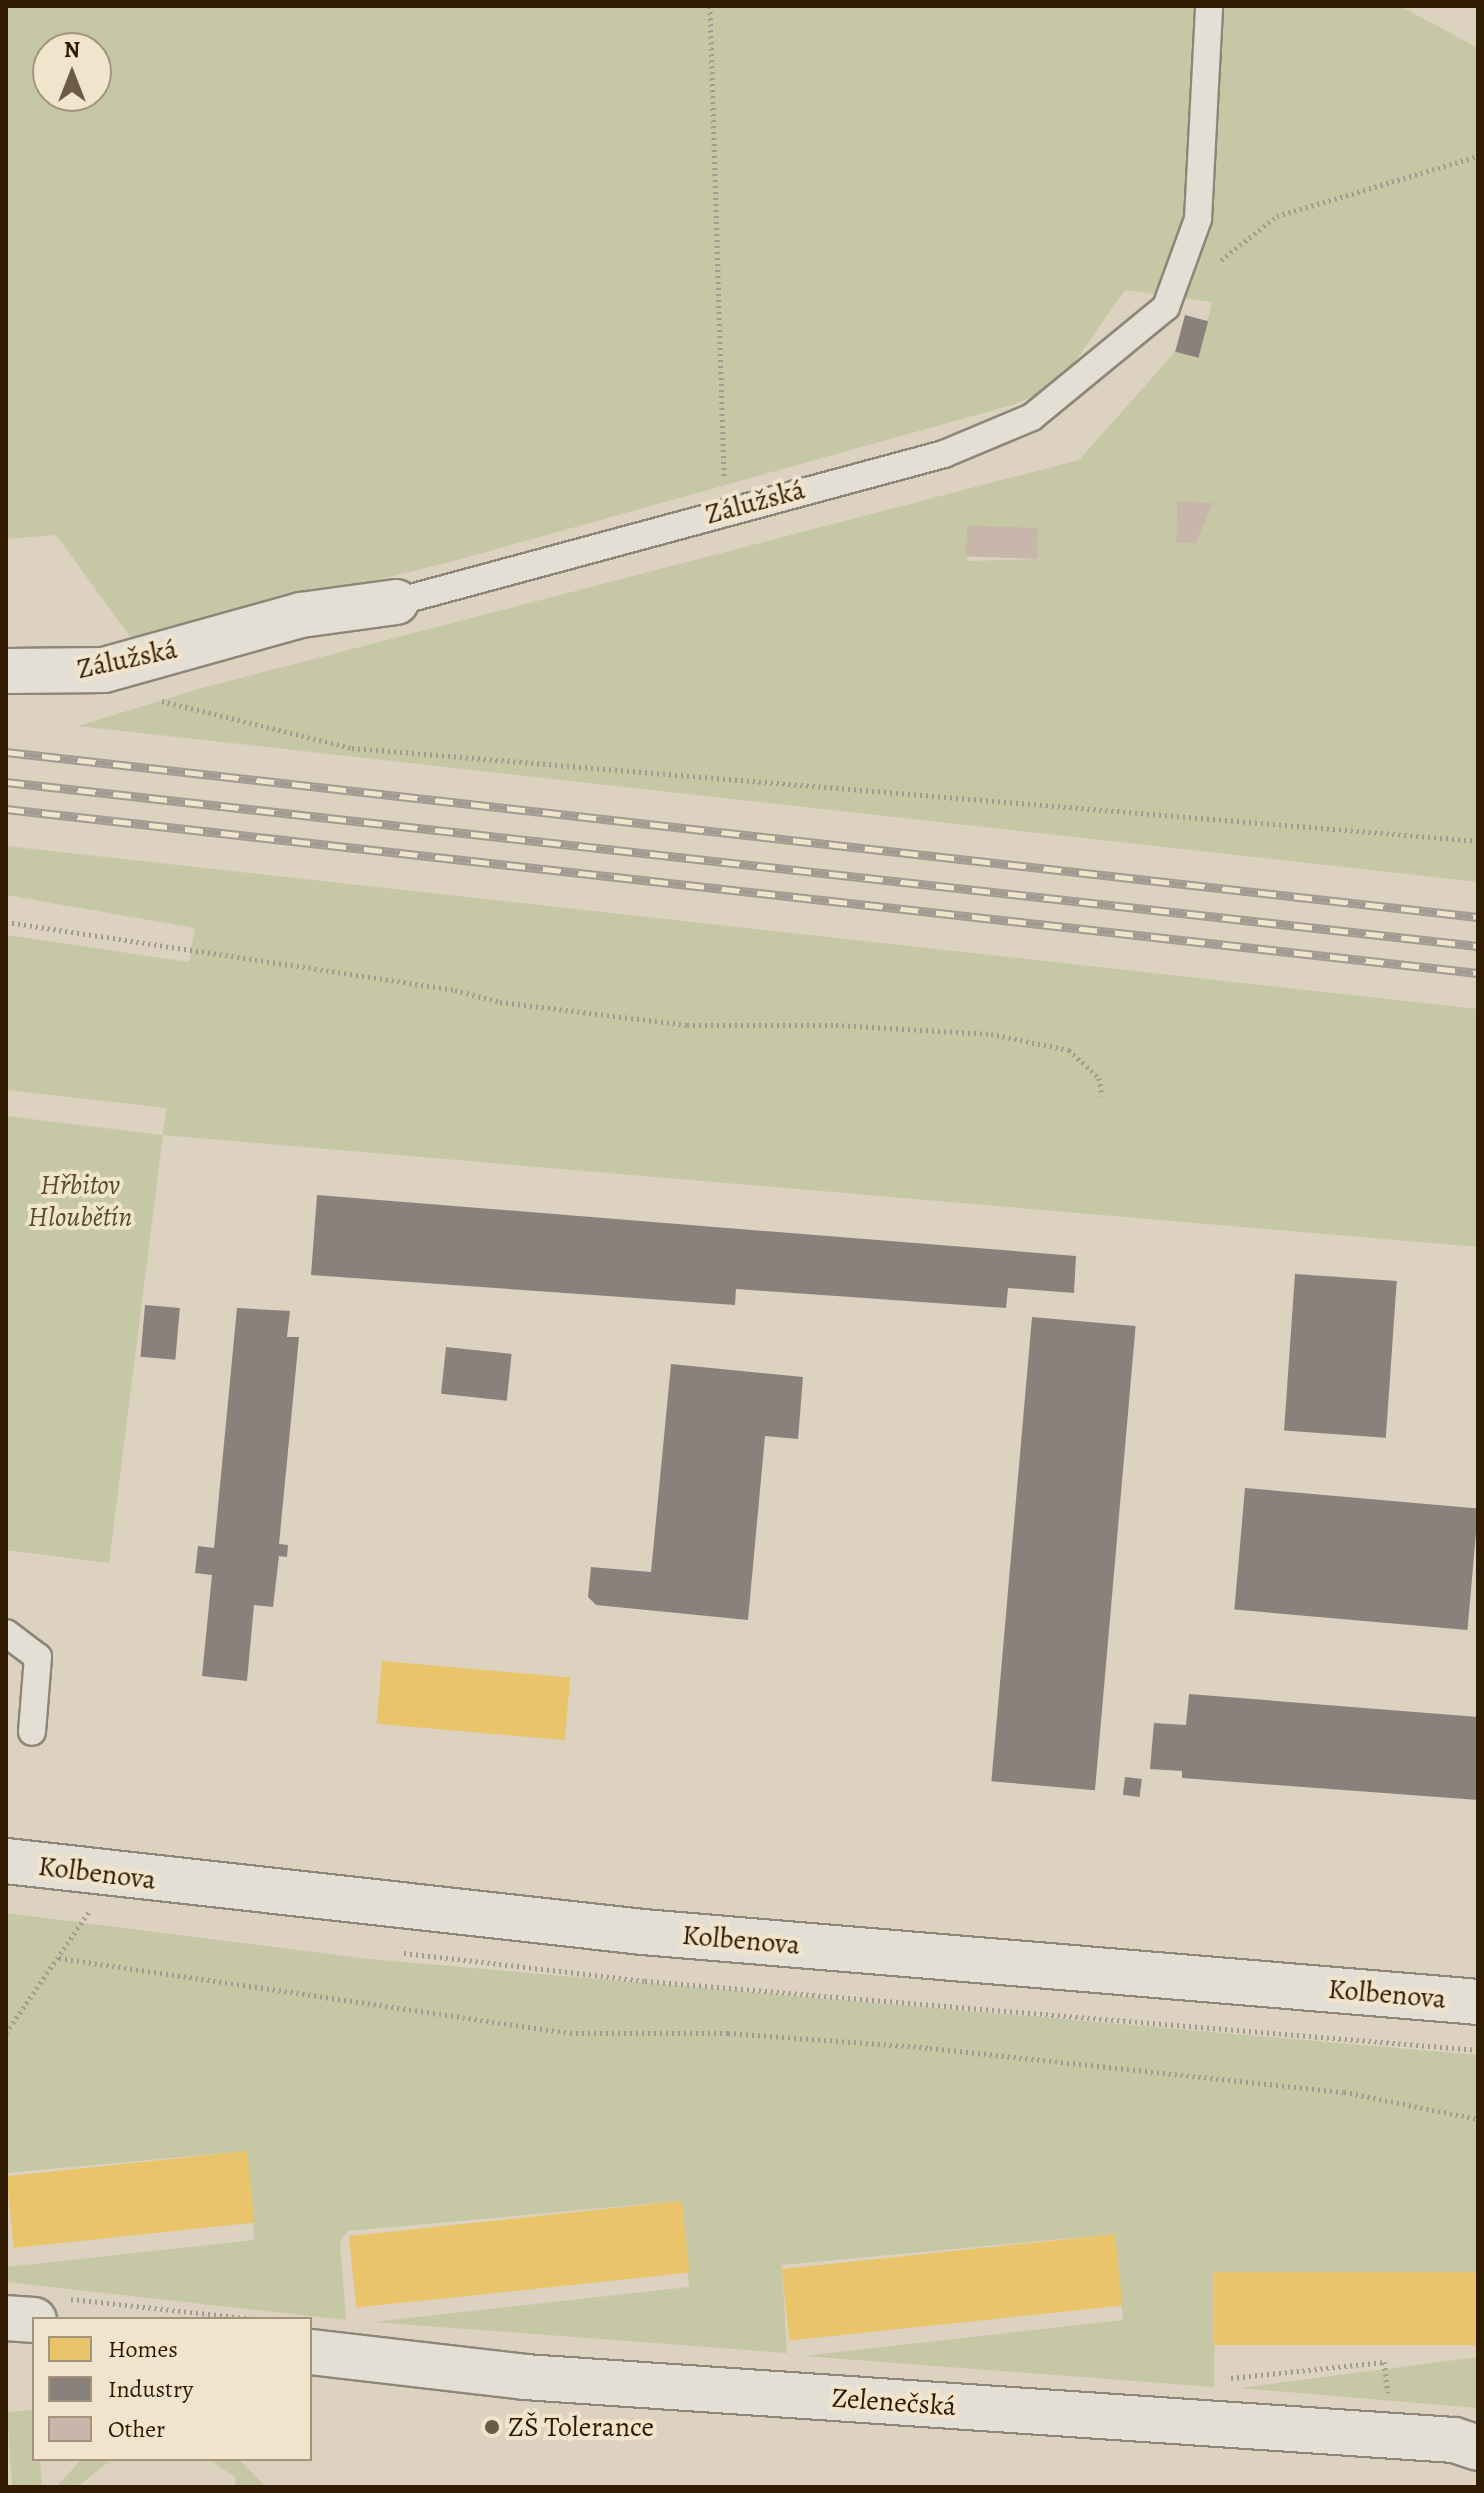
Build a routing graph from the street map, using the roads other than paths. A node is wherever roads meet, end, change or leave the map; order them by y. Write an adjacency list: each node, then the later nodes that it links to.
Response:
1 (1209, 6): 2 (lane, Zálužská)
2 (396, 602): 3 (street, Zálužská)
3 (6, 671)
4 (6, 1633): 5 (lane)
5 (32, 1732)
6 (6, 1861): 7 (street, Kolbenova)
7 (1478, 2002)
8 (44, 2309): 9 (street)
9 (6, 2318)
10 (312, 2352): 11 (street, Zelenečská)
11 (1478, 2448)

